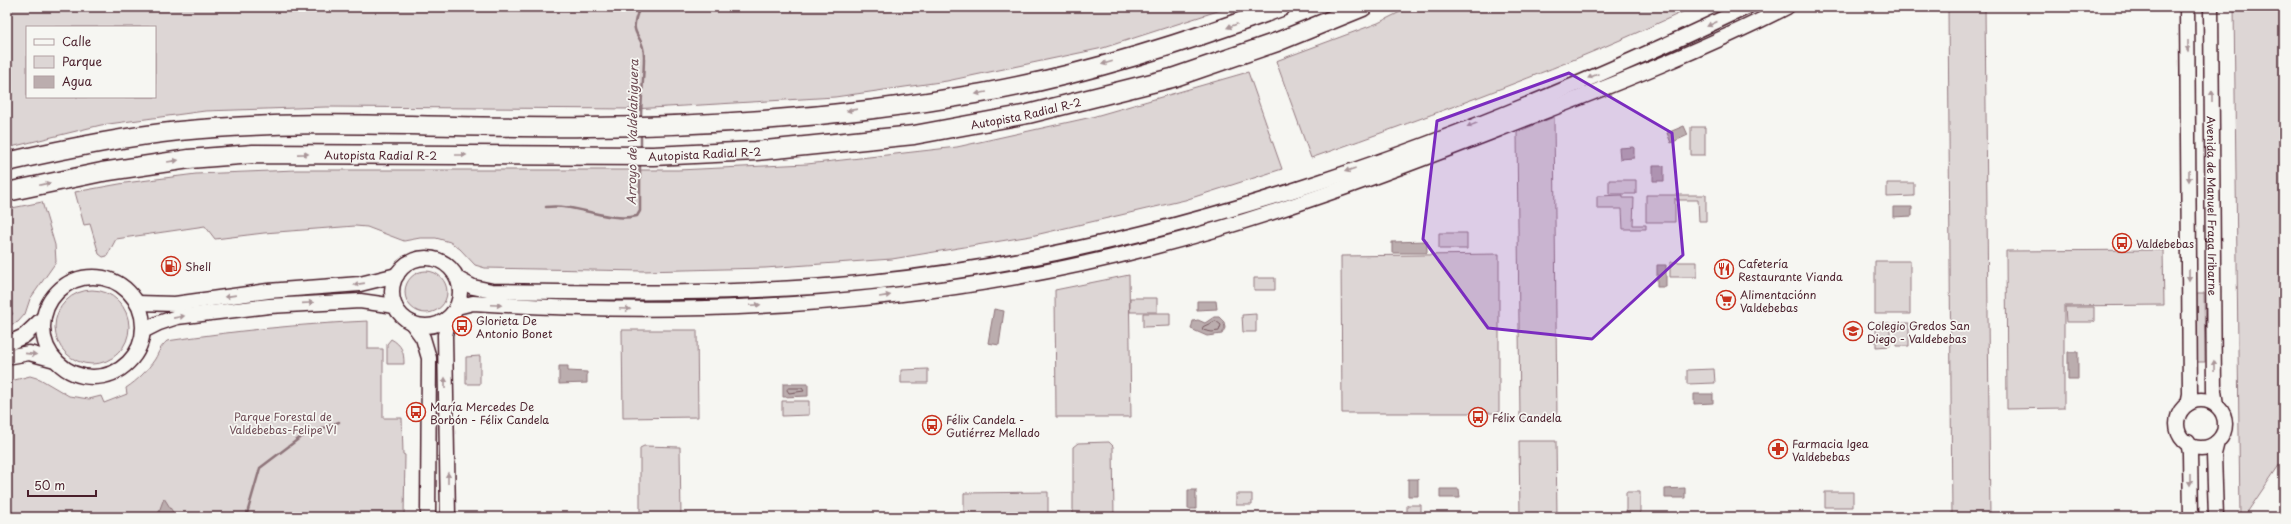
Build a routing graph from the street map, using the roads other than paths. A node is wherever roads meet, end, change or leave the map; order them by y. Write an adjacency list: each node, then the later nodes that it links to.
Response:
1 (1282, 7): 7 (highway, one-way to 7)
2 (1363, 7): 8 (highway, Autopista Radial R-2, one-way to 2)
3 (1747, 7): 10 (street, one-way to 10)
4 (1787, 7): 13 (street, one-way to 4)
5 (2187, 7): 20 (street, Avenida de Manuel Fraga Iribarne, one-way to 20)
6 (2211, 7): 21 (street, Avenida de Manuel Fraga Iribarne, one-way to 6)
7 (7, 162)
8 (7, 192)
9 (397, 275): 10 (street); 11 (street, one-way to 11); 12 (street)
10 (458, 279): 13 (street)
11 (137, 303): 14 (street); 16 (street)
12 (395, 306): 15 (street); 16 (street, one-way to 12)
13 (455, 310): 15 (street); 25 (street, one-way to 13)
14 (43, 318): 17 (street); 19 (street)
15 (412, 323): 24 (street)
16 (143, 331): 19 (street)
17 (7, 344)
18 (7, 357): 19 (street, one-way to 19)
19 (54, 360)
20 (2188, 404): 21 (street); 22 (street)
21 (2216, 405): 23 (street)
22 (2188, 442): 23 (street); 26 (street, one-way to 26)
23 (2216, 442): 27 (street)
24 (428, 517)
25 (448, 517)
26 (2191, 517)
27 (2216, 517)

